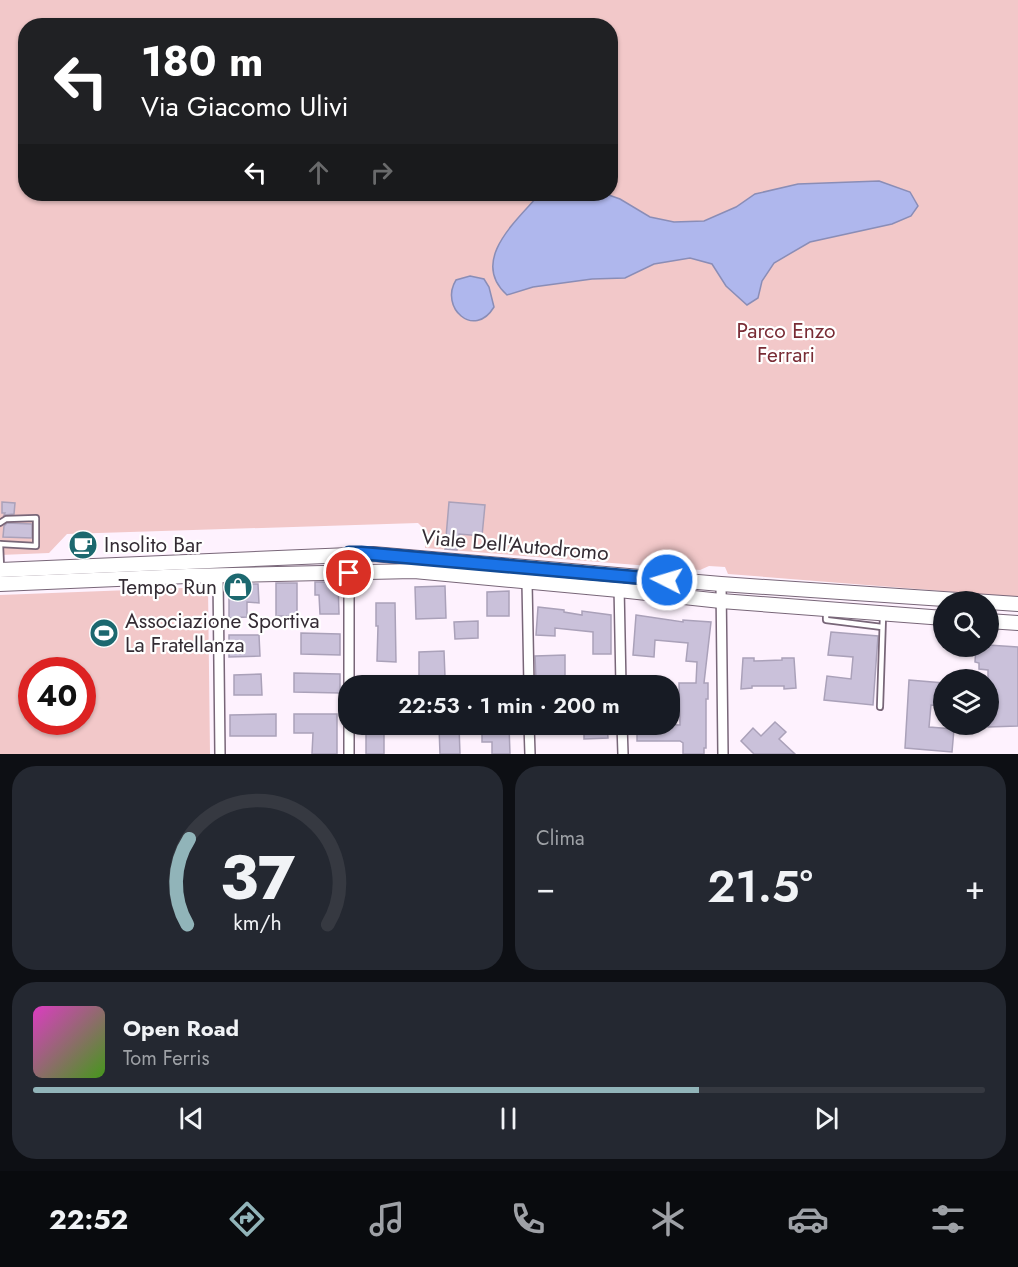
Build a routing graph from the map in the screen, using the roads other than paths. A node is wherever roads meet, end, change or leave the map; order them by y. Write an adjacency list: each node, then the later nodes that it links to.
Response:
1 (0, 523): 2 (lane)
2 (0, 544): 8 (lane)
3 (349, 553): 4 (street, Viale Dell'Autodromo); 5 (street, Viale Dell'Autodromo); 7 (street)
4 (414, 556): 6 (street); 13 (street, Viale Dell'Autodromo)
5 (187, 561): 9 (street, Viale Dell'Autodromo); 11 (street)
6 (414, 571): 7 (street, Viale Dell'Autodromo); 12 (street, Viale Dell'Autodromo)
7 (349, 573): 10 (street, Viale Dell'Autodromo); 21 (street)
8 (0, 574): 9 (street, Viale Dell'Autodromo)
9 (72, 574): 11 (street, Viale Dell'Autodromo)
10 (218, 575): 11 (street, Viale Dell'Autodromo); 28 (street)
11 (187, 576)
12 (527, 582): 13 (street, Viale Dell'Autodromo); 22 (street)
13 (619, 583): 14 (street, Viale Dell'Autodromo); 15 (street, Viale Dell'Autodromo); 23 (street)
14 (720, 584): 15 (street); 16 (street, Viale Dell'Autodromo)
15 (721, 601): 18 (street, Viale Dell'Autodromo); 32 (street)
16 (1018, 604)
17 (933, 618): 18 (street, Viale Dell'Autodromo)
18 (883, 620): 24 (lane)
19 (999, 622): 20 (street)
20 (1018, 623)
21 (349, 675)
22 (529, 675)
23 (621, 675)
24 (880, 707)
25 (349, 735): 29 (street)
26 (529, 735): 30 (street)
27 (622, 735): 31 (street)
28 (220, 754)
29 (349, 754)
30 (530, 754)
31 (622, 754)
32 (723, 754)

